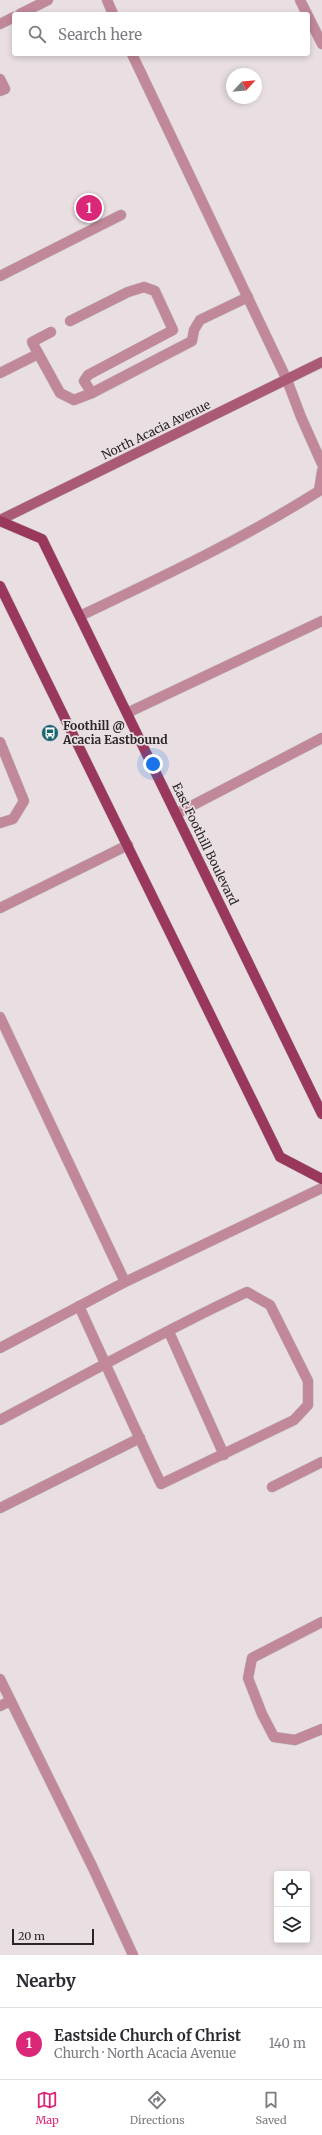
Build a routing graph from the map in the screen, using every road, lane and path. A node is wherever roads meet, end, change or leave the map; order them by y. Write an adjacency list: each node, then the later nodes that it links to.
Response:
1 (48, 0): 4 (street)
2 (107, 0): 5 (street)
3 (300, 0): 6 (street)
4 (24, 12)
5 (112, 12)
6 (306, 12)
7 (12, 18): 9 (street)
8 (310, 19): 10 (street)
9 (0, 24)
10 (322, 44)
11 (133, 56): 16 (street)
12 (0, 79): 13 (street)
13 (0, 91)
14 (122, 215): 15 (street)
15 (0, 276)
16 (248, 297): 22 (street); 23 (street)
17 (70, 321): 23 (street)
18 (51, 332): 19 (street)
19 (38, 354): 21 (street); 23 (street)
20 (322, 362): 22 (street, North Acacia Avenue)
21 (0, 373)
22 (287, 380): 24 (street); 26 (street, North Acacia Avenue)
23 (92, 393)
24 (322, 464)
25 (322, 471): 28 (street)
26 (0, 520): 28 (main road, East Foothill Boulevard)
27 (0, 586): 35 (main road)
28 (80, 616): 30 (main road, East Foothill Boulevard)
29 (322, 621): 30 (street)
30 (127, 713): 33 (main road, East Foothill Boulevard)
31 (322, 738): 33 (street)
32 (0, 742): 34 (street)
33 (176, 814): 38 (main road, East Foothill Boulevard)
34 (0, 823)
35 (128, 845): 36 (street); 39 (main road)
36 (0, 908)
37 (0, 1017): 41 (street)
38 (322, 1114)
39 (322, 1179)
40 (322, 1188): 41 (street)
41 (125, 1282): 42 (street)
42 (79, 1306): 44 (street); 45 (street)
43 (169, 1332): 45 (street); 48 (street); 48 (street)
44 (0, 1348)
45 (106, 1365): 46 (street); 47 (street)
46 (0, 1420)
47 (140, 1438): 48 (street); 51 (street)
48 (224, 1455)
49 (322, 1462): 50 (street)
50 (272, 1487)
51 (0, 1508)
52 (322, 1622): 56 (street)
53 (0, 1679): 54 (street)
54 (10, 1701): 55 (street); 57 (street)
55 (0, 1706)
56 (322, 1729)
57 (134, 1955)

